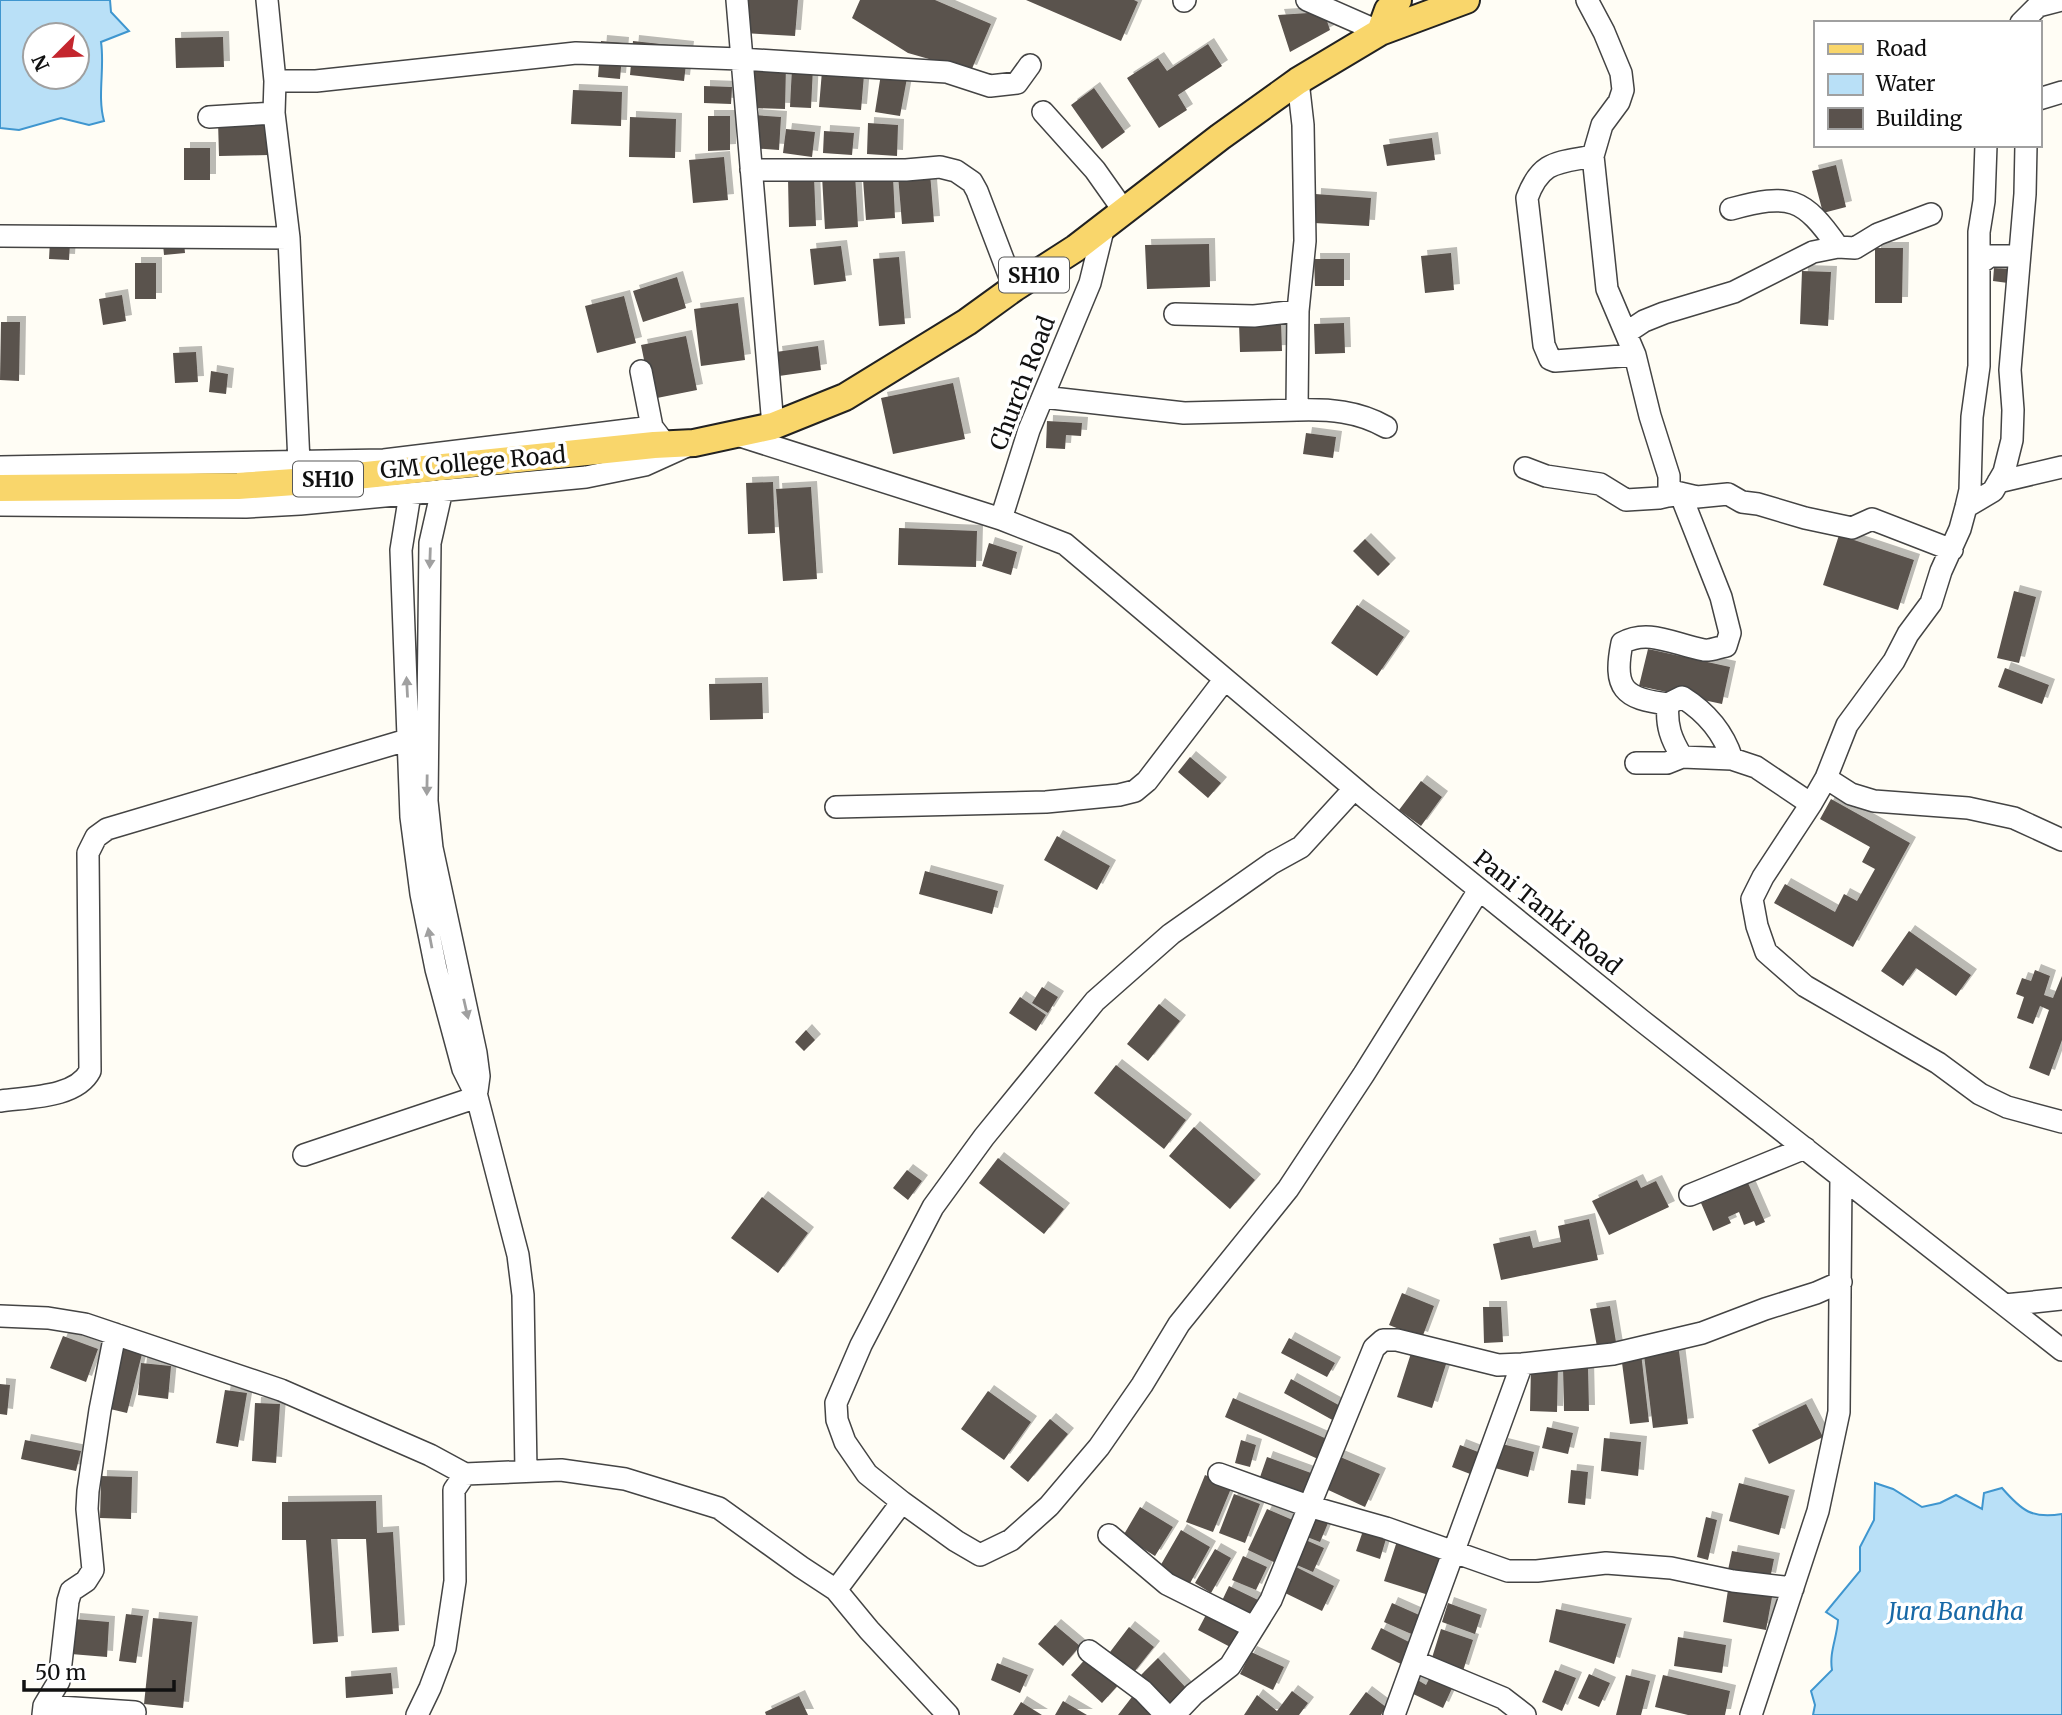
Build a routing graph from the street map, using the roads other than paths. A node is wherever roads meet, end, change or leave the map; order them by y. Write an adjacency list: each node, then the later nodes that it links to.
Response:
1 (267, 0): 13 (street)
2 (737, 0): 11 (street)
3 (1307, 0): 10 (street)
4 (1398, 0): 10 (main road)
5 (1426, 0): 10 (main road)
6 (1465, 0): 10 (main road)
7 (1587, 0): 22 (street)
8 (2062, 0): 9 (street)
9 (2023, 21)
10 (1380, 32): 14 (main road, SH10)
11 (740, 59): 12 (street); 13 (street); 23 (street)
12 (1030, 65)
13 (275, 81): 18 (street)
14 (1297, 81): 26 (main road, SH10); 33 (street)
15 (2062, 92): 16 (street)
16 (2041, 98)
17 (1043, 112): 26 (street)
18 (274, 113): 19 (street); 28 (street)
19 (209, 117)
20 (1986, 147): 31 (street)
21 (2026, 147): 30 (street)
22 (1593, 156): 35 (street); 36 (street)
23 (751, 170): 32 (street); 40 (street)
24 (1731, 209): 29 (street)
25 (1931, 214): 29 (street)
26 (1114, 219): 32 (main road, SH10); 38 (street, Church Road)
27 (0, 236): 28 (street)
28 (289, 238): 45 (street)
29 (1838, 247): 35 (street)
30 (2019, 256): 31 (street); 49 (street)
31 (1979, 264): 55 (street)
32 (1014, 288): 40 (main road, SH10)
33 (1298, 311): 34 (street); 39 (street)
34 (1175, 314)
35 (1626, 333): 36 (street)
36 (1635, 355): 53 (street)
37 (641, 371): 43 (street)
38 (1043, 397): 39 (street); 56 (street, Church Road)
39 (1297, 410): 41 (street)
40 (773, 426): 42 (main road, SH10)
41 (1386, 427)
42 (734, 434): 44 (main road, SH10); 56 (street)
43 (657, 439): 44 (main road, SH10); 45 (street); 50 (main road, SH10)
44 (694, 443): 51 (street, GM College Road)
45 (299, 463): 46 (street)
46 (0, 467)
47 (2062, 467): 49 (street)
48 (1525, 468): 53 (street)
49 (1998, 482): 55 (street)
50 (0, 488)
51 (442, 491): 52 (street, GM College Road); 70 (street, one-way to 70)
52 (411, 494): 54 (street, GM College Road); 60 (street, one-way to 52)
53 (1675, 494): 57 (street); 59 (street)
54 (0, 505)
55 (1966, 507): 57 (street)
56 (1001, 519): 58 (street, Pani Tanki Road)
57 (1952, 550): 64 (street)
58 (1225, 679): 65 (street, Pani Tanki Road); 67 (street)
59 (1668, 704): 61 (street); 62 (street)
60 (410, 739): 70 (street, one-way to 60); 71 (street)
61 (1682, 757): 62 (street); 63 (street)
62 (1732, 759): 66 (street)
63 (1636, 763)
64 (1826, 779): 66 (street); 68 (street)
65 (1354, 789): 69 (street, Pani Tanki Road); 87 (street)
66 (1811, 804): 72 (street)
67 (836, 807)
68 (2062, 840)
69 (1479, 890): 73 (street, Pani Tanki Road); 87 (street)
70 (477, 1097): 74 (street); 84 (street)
71 (0, 1101)
72 (2057, 1115)
73 (1805, 1148): 75 (street, Pani Tanki Road); 76 (street)
74 (304, 1155)
75 (1841, 1177): 77 (street); 79 (street, Pani Tanki Road)
76 (1690, 1195)
77 (1841, 1282): 83 (street); 91 (street)
78 (2062, 1299): 79 (street)
79 (2005, 1305): 82 (street, Pani Tanki Road)
80 (0, 1316): 81 (street)
81 (115, 1334): 86 (street); 96 (street)
82 (2062, 1350)
83 (1522, 1364): 88 (street); 90 (street)
84 (526, 1471): 86 (street); 92 (street)
85 (1219, 1474): 88 (street)
86 (465, 1475): 98 (street)
87 (902, 1502): 92 (street)
88 (1308, 1506): 90 (street); 93 (street)
89 (1109, 1535): 93 (street)
90 (1454, 1553): 91 (street); 95 (street)
91 (1793, 1588): 104 (street)
92 (836, 1590): 99 (street)
93 (1253, 1627): 101 (street)
94 (1089, 1651): 100 (street)
95 (1414, 1661): 102 (street); 103 (street)
96 (43, 1710): 97 (street)
97 (135, 1712)
98 (416, 1715)
99 (948, 1715)
100 (1166, 1715)
101 (1174, 1715)
102 (1394, 1715)
103 (1525, 1715)
104 (1751, 1715)

